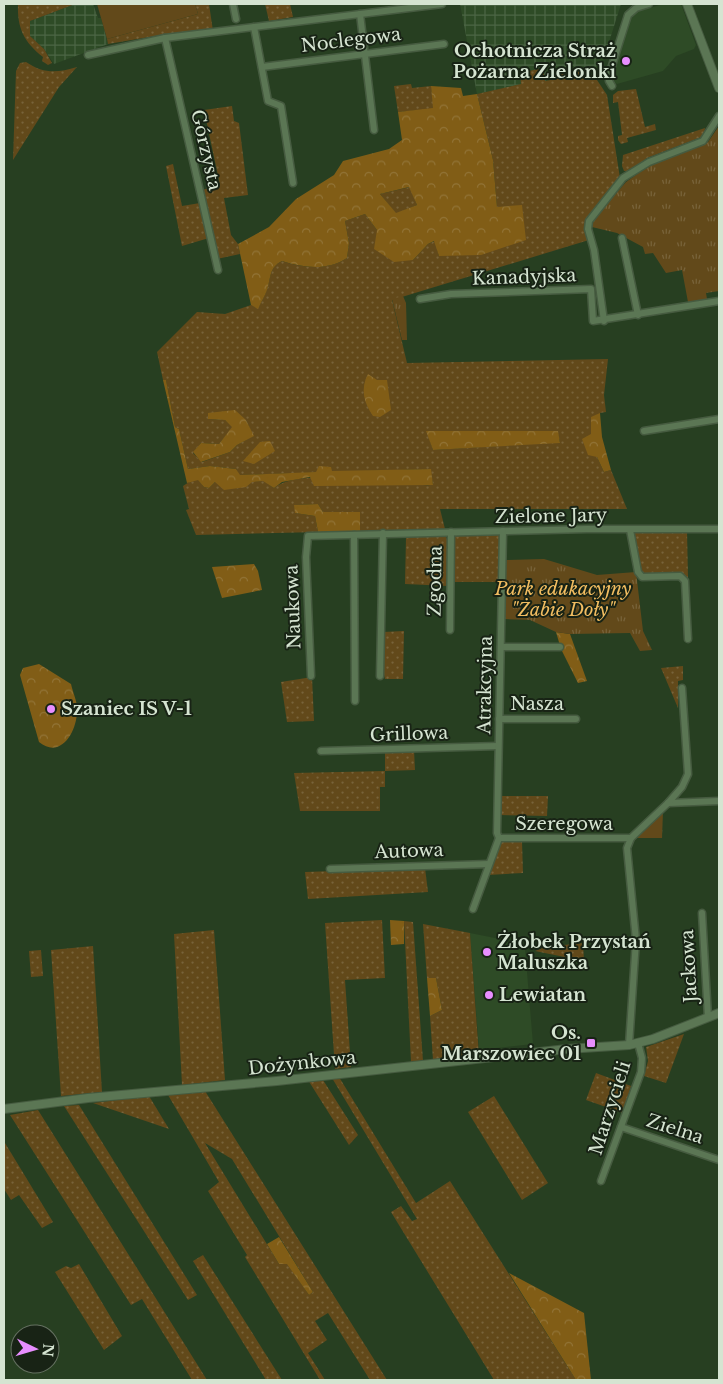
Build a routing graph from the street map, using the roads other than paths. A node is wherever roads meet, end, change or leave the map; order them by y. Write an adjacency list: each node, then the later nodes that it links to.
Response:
1 (233, 4): 6 (street)
2 (442, 4): 5 (street)
3 (649, 4): 13 (street)
4 (687, 4): 14 (street)
5 (360, 14): 7 (street); 10 (street)
6 (236, 19)
7 (254, 27): 8 (street); 12 (street)
8 (164, 38): 11 (street); 19 (street, Górzysta)
9 (444, 44): 10 (street, Noclegowa)
10 (365, 54): 12 (street, Noclegowa); 16 (street)
11 (88, 55)
12 (262, 67): 17 (street)
13 (612, 86)
14 (719, 88)
15 (719, 116): 23 (street)
16 (374, 130)
17 (293, 183)
18 (622, 238): 22 (street)
19 (218, 270)
20 (420, 299): 23 (street, Kanadyjska)
21 (719, 301): 22 (street)
22 (638, 315): 23 (street)
23 (604, 321)
24 (719, 419): 25 (street)
25 (644, 431)
26 (719, 529): 27 (street, Zielone Jary)
27 (630, 530): 28 (street, Zielone Jary); 34 (street)
28 (503, 531): 29 (street, Zielone Jary); 35 (street, Atrakcyjna)
29 (451, 532): 30 (street, Zielone Jary); 33 (street, Zgodna)
30 (382, 533): 31 (street, Zielone Jary); 38 (street)
31 (354, 535): 32 (street, Zielone Jary); 40 (street)
32 (308, 536): 37 (street, Naukowa)
33 (450, 630)
34 (688, 639)
35 (501, 647): 36 (street); 41 (street, Atrakcyjna)
36 (560, 647)
37 (311, 676)
38 (380, 676)
39 (682, 688): 46 (street)
40 (355, 701)
41 (499, 719): 42 (street, Nasza); 43 (street, Atrakcyjna)
42 (576, 719)
43 (498, 746): 44 (street, Grillowa); 47 (street, Atrakcyjna)
44 (321, 751)
45 (719, 801): 46 (street)
46 (668, 803): 48 (street)
47 (499, 838): 48 (street, Szeregowa); 49 (street)
48 (631, 838): 56 (street)
49 (489, 864): 50 (street, Autowa); 51 (street)
50 (330, 869)
51 (473, 909)
52 (702, 913): 54 (street, Jackowa)
53 (719, 1013): 54 (street, Dożynkowa)
54 (708, 1017): 55 (street, Dożynkowa)
55 (638, 1044): 56 (street, Dożynkowa); 58 (street, Marzycieli)
56 (628, 1045): 57 (street, Dożynkowa)
57 (4, 1110)
58 (621, 1127): 59 (street, Zielna); 60 (street, Marzycieli)
59 (719, 1160)
60 (602, 1181)

